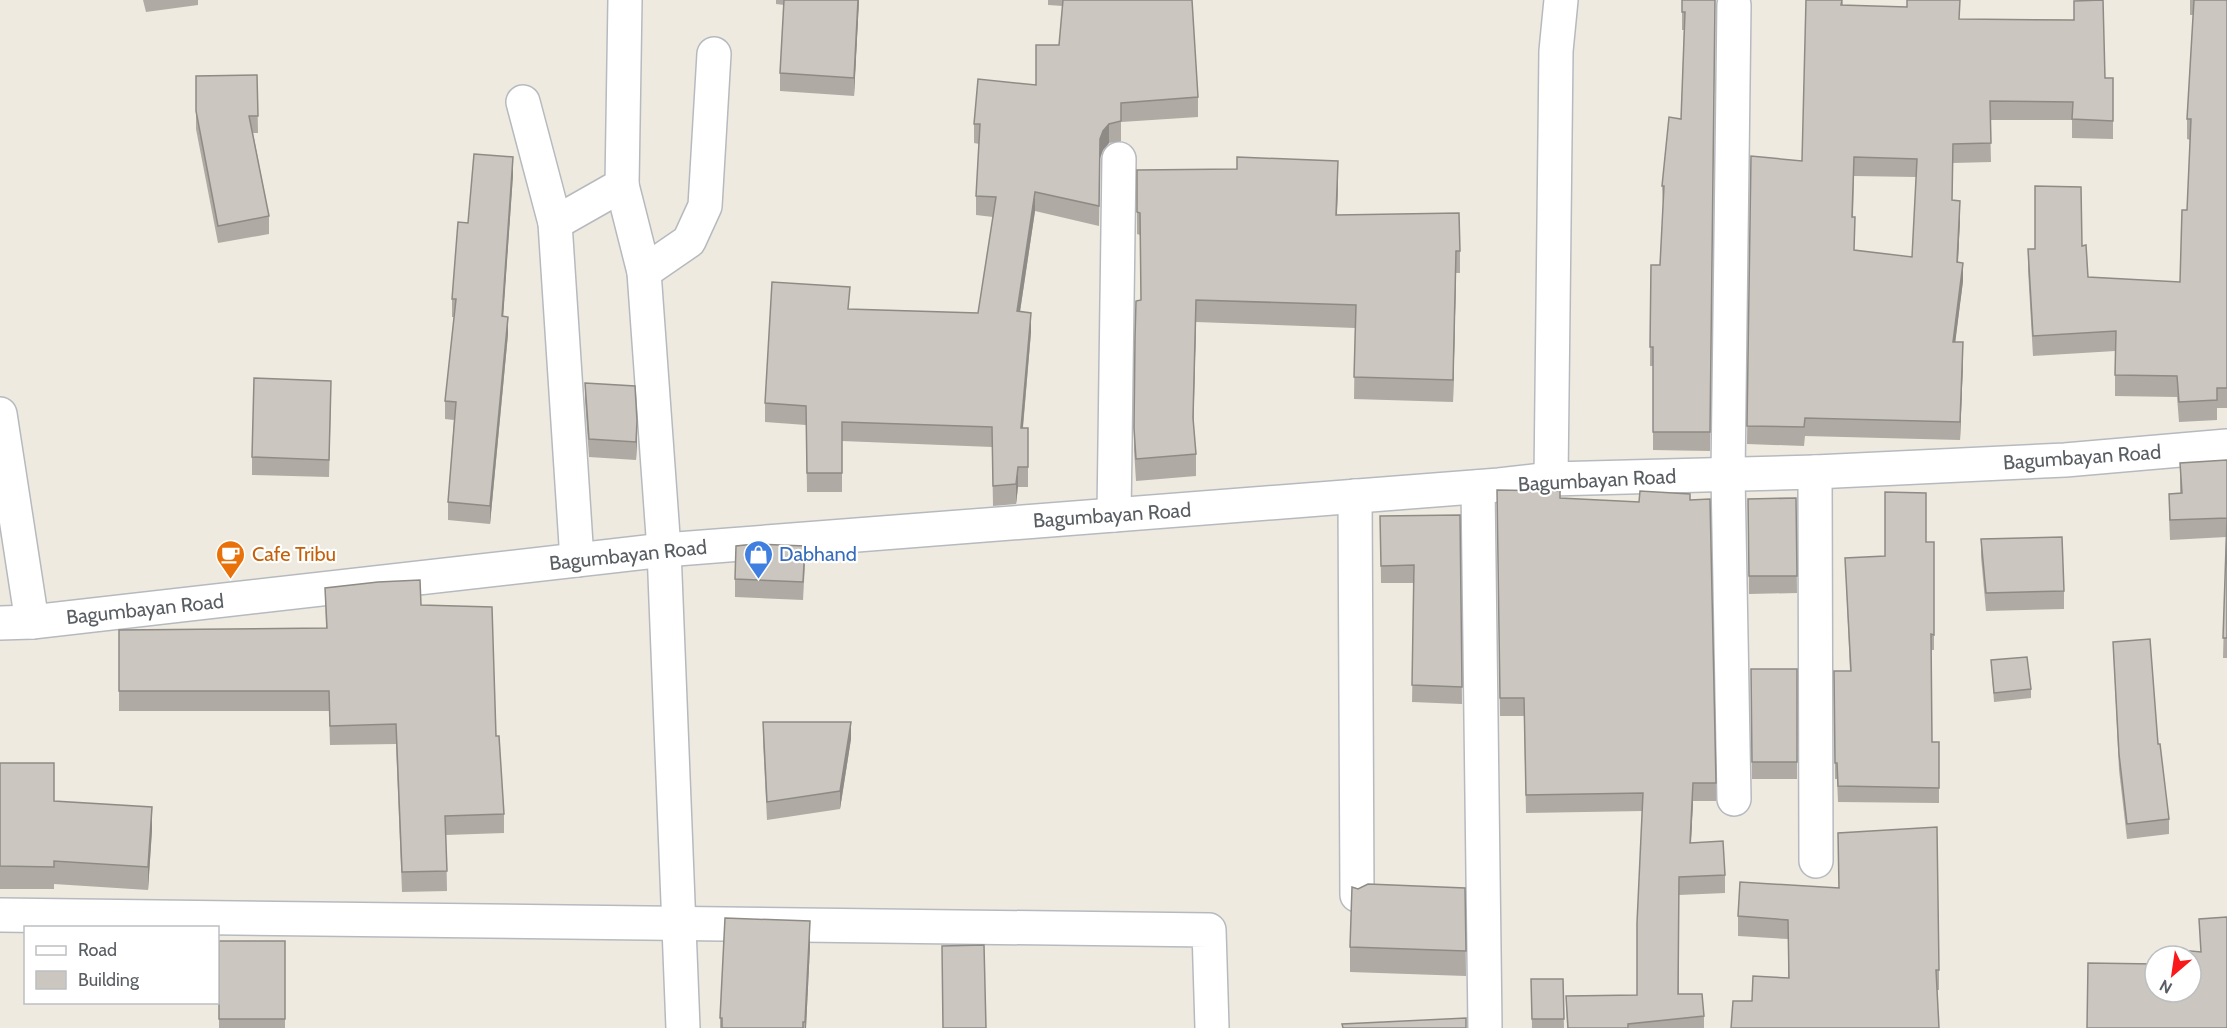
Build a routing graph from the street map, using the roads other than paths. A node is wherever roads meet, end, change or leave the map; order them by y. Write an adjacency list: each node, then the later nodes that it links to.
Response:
1 (625, 0): 7 (street)
2 (1561, 0): 14 (street)
3 (1734, 5): 13 (street)
4 (714, 54): 9 (street)
5 (523, 102): 8 (street)
6 (1119, 159): 17 (street)
7 (622, 185): 8 (street); 9 (street)
8 (555, 223): 19 (street)
9 (644, 272): 18 (street)
10 (0, 414): 20 (street)
11 (2227, 446): 12 (street, Bagumbayan Road)
12 (1815, 472): 13 (street, Bagumbayan Road); 23 (street)
13 (1728, 475): 14 (street, Bagumbayan Road); 22 (street)
14 (1551, 479): 15 (street, Bagumbayan Road)
15 (1478, 487): 16 (street, Bagumbayan Road); 29 (street)
16 (1354, 496): 17 (street, Bagumbayan Road); 24 (street)
17 (1114, 515): 18 (street, Bagumbayan Road)
18 (664, 550): 19 (street, Bagumbayan Road); 26 (street)
19 (577, 560): 20 (street, Bagumbayan Road)
20 (33, 622): 21 (street, Bagumbayan Road)
21 (0, 623)
22 (1734, 799)
23 (1816, 861)
24 (1357, 896)
25 (0, 915): 26 (street)
26 (680, 923): 27 (street); 28 (street)
27 (682, 1028)
28 (1212, 1028)
29 (1485, 1028)

